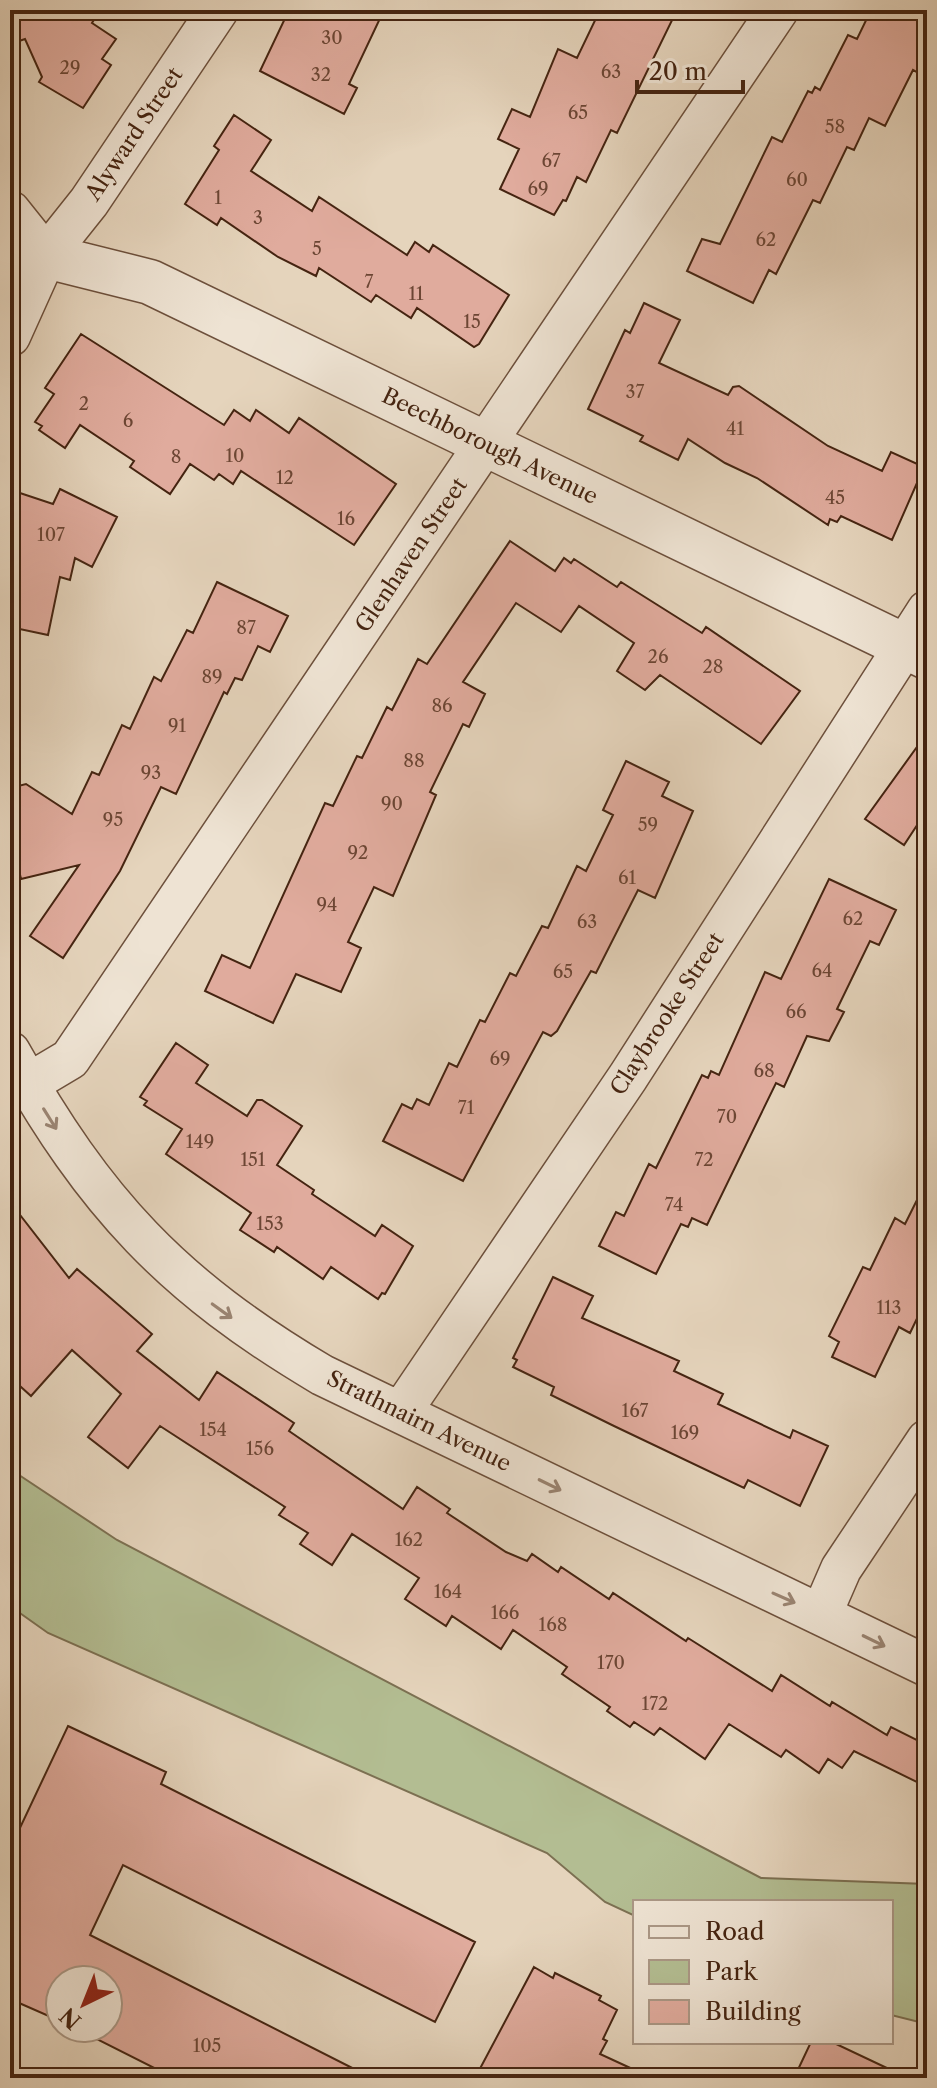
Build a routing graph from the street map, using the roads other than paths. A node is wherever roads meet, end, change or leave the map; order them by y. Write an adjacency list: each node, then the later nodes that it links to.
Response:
1 (218, 10): 4 (street, Alyward Street)
2 (778, 10): 6 (street, Glenhaven Street)
3 (10, 211): 4 (street)
4 (28, 260): 5 (street); 6 (street, Beechborough Avenue)
5 (10, 336)
6 (486, 444): 7 (street, Beechborough Avenue); 8 (street, Glenhaven Street)
7 (919, 638): 9 (street, Claybrooke Street)
8 (19, 1068): 9 (street, Strathnairn Avenue, one-way to 9)
9 (401, 1412): 11 (street, Strathnairn Avenue, one-way to 11)
10 (927, 1440): 11 (street)
11 (821, 1615): 12 (street, Strathnairn Avenue, one-way to 12)
12 (927, 1666)

